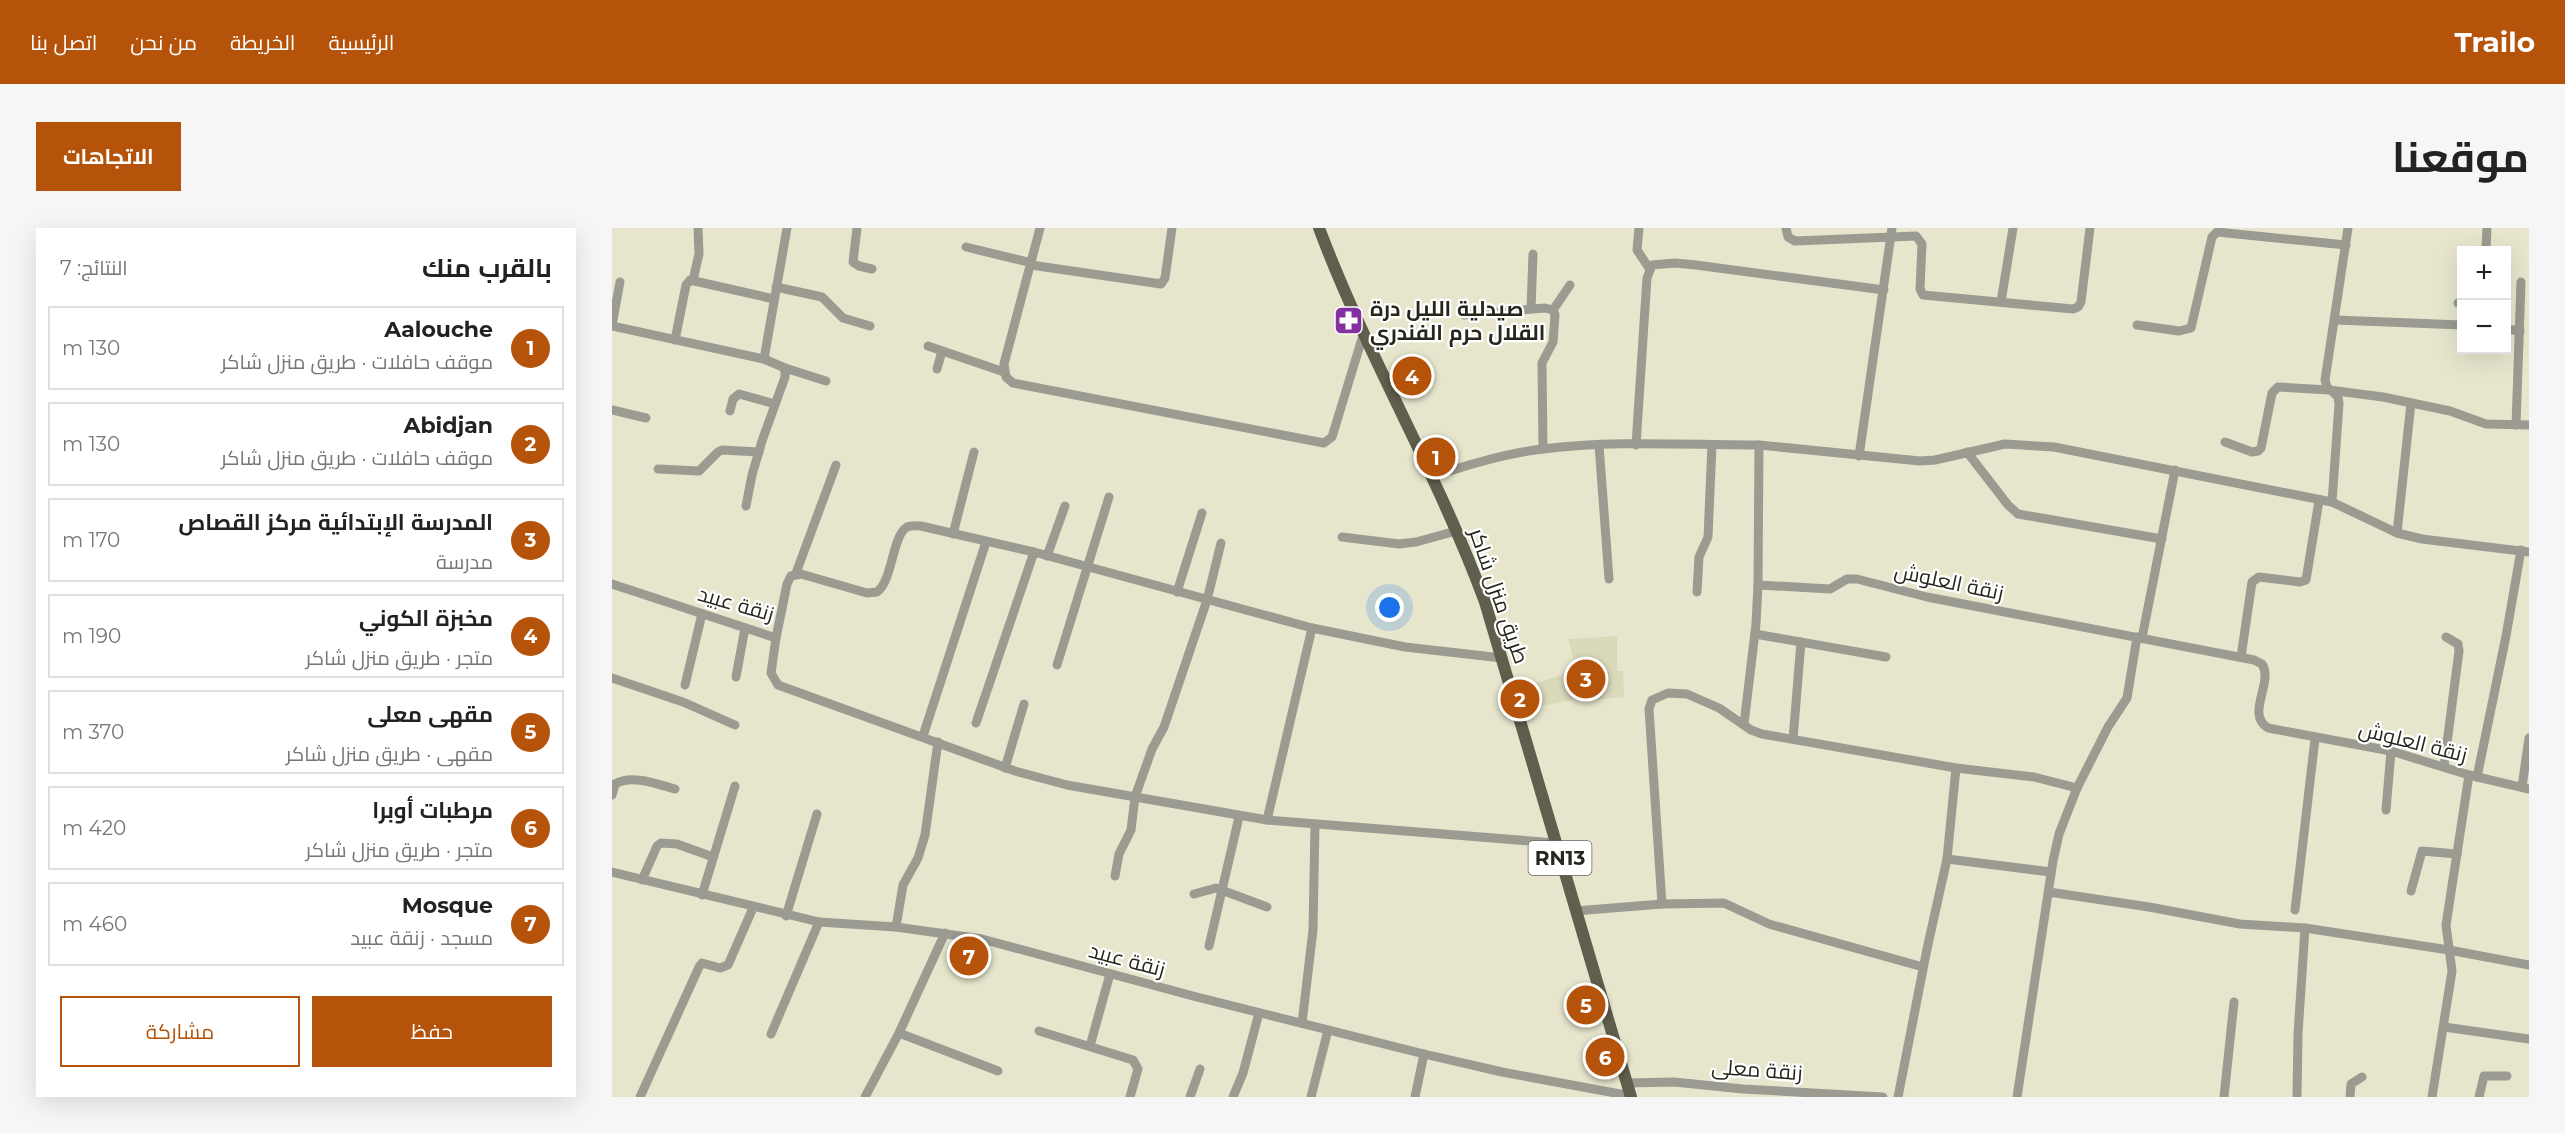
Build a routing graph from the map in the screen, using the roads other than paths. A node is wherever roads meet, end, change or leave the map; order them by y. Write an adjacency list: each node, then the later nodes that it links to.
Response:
1 (698, 228): 21 (street)
2 (787, 228): 25 (street)
3 (857, 228): 20 (street)
4 (1040, 228): 18 (street)
5 (1172, 228): 18 (street)
6 (1319, 228): 39 (main road, طريق منزل شاكر / RN13)
7 (1639, 228): 19 (street)
8 (1786, 228): 13 (street)
9 (2013, 228): 28 (street)
10 (2090, 228): 28 (street)
11 (2348, 228): 14 (street)
12 (2487, 228): 15 (street)
13 (1891, 232): 26 (street); 28 (street)
14 (2346, 245): 32 (street); 33 (street)
15 (2486, 246)
16 (966, 247): 18 (street)
17 (1533, 254): 29 (street)
18 (1031, 264): 46 (street)
19 (1649, 268): 26 (street); 58 (street)
20 (872, 269)
21 (693, 280): 27 (street); 40 (street)
22 (620, 282): 35 (street)
23 (2522, 282): 38 (street)
24 (1570, 285): 30 (street)
25 (776, 287): 27 (street); 36 (street)
26 (1884, 290): 65 (street)
27 (774, 299): 43 (street)
28 (2001, 302)
29 (1531, 309): 30 (street); 31 (street)
30 (1552, 310): 61 (street)
31 (1464, 315)
32 (2336, 320): 34 (street); 48 (street)
33 (2137, 325)
34 (2457, 325)
35 (612, 326): 40 (street)
36 (870, 326)
37 (2511, 330): 38 (street)
38 (2520, 331): 54 (street)
39 (1364, 332): 46 (street); 69 (main road, طريق منزل شاكر / RN13)
40 (675, 340): 43 (street)
41 (928, 346): 42 (street)
42 (942, 351): 45 (street); 46 (street)
43 (764, 359): 44 (street)
44 (785, 368): 47 (street); 50 (street)
45 (937, 369)
46 (1004, 372)
47 (826, 381)
48 (2330, 390): 49 (street); 56 (street); 72 (street)
49 (2411, 403): 54 (street); 77 (street)
50 (775, 404): 52 (street); 62 (street)
51 (612, 410): 53 (street)
52 (730, 411)
53 (646, 418)
54 (2516, 425): 55 (street)
55 (2529, 425)
56 (2225, 442)
57 (1599, 445): 58 (street); 61 (street); 88 (street)
58 (1636, 445): 59 (street)
59 (1712, 445): 60 (street); 92 (street)
60 (1759, 445): 65 (street); 90 (street)
61 (1543, 448): 69 (street)
62 (759, 452): 67 (street); 73 (street)
63 (974, 452): 78 (street)
64 (1966, 452): 65 (street); 68 (street); 80 (street)
65 (1859, 456)
66 (836, 465): 87 (street, زنقة عبيد)
67 (658, 469)
68 (2175, 470): 71 (street); 80 (street)
69 (1431, 476): 76 (main road, طريق منزل شاكر / RN13)
70 (1108, 497): 86 (street)
71 (2319, 501): 72 (street); 103 (street)
72 (2332, 502): 77 (street)
73 (746, 506)
74 (1065, 506): 85 (street)
75 (1202, 513): 91 (street)
76 (1456, 531): 79 (street); 104 (main road, طريق منزل شاكر / RN13)
77 (2397, 533): 83 (street)
78 (953, 534): 81 (street); 87 (street)
79 (1342, 537)
80 (2162, 539): 100 (street)
81 (986, 542): 84 (street); 113 (street)
82 (1221, 543): 93 (street)
83 (2525, 551): 122 (street)
84 (1034, 552): 85 (street); 110 (street)
85 (1047, 556): 86 (street)
86 (1088, 567): 91 (street); 105 (street)
87 (796, 573): 99 (street, زنقة عبيد)
88 (1609, 579)
89 (612, 584): 94 (street, زنقة عبيد)
90 (1758, 585): 97 (street); 100 (street, زنقة العلوش)
91 (1177, 592): 93 (street)
92 (1697, 592)
93 (1207, 600): 96 (street); 128 (street)
94 (702, 614): 95 (street, زنقة عبيد); 108 (street)
95 (746, 628): 99 (street, زنقة عبيد); 106 (street)
96 (1312, 628): 104 (street); 132 (street)
97 (1755, 634): 101 (street); 111 (street)
98 (2446, 637): 119 (street)
99 (776, 638): 113 (street)
100 (2139, 638): 103 (street, زنقة العلوش); 124 (street)
101 (1801, 642): 102 (street); 115 (street)
102 (1886, 657)
103 (2241, 657): 116 (street, زنقة العلوش)
104 (1502, 658): 134 (main road, طريق منزل شاكر / RN13)
105 (1057, 665)
106 (736, 677)
107 (612, 678): 112 (street)
108 (685, 685)
109 (1024, 704): 120 (street)
110 (976, 723)
111 (1744, 724): 115 (street); 147 (street)
112 (735, 725)
113 (923, 736): 117 (street)
114 (2529, 738): 125 (street)
115 (1793, 739): 121 (street)
116 (2315, 739): 118 (street, زنقة العلوش); 150 (street)
117 (938, 742): 120 (street); 154 (street)
118 (2391, 751): 119 (street, زنقة العلوش); 129 (street)
119 (2444, 766): 122 (street, زنقة العلوش)
120 (1005, 768): 128 (street)
121 (1956, 768): 124 (street); 137 (street)
122 (2473, 776): 125 (street, زنقة العلوش); 135 (street)
123 (735, 786): 136 (street)
124 (2077, 788): 139 (street)
125 (2526, 788)
126 (675, 789): 127 (street)
127 (612, 795)
128 (1136, 797): 131 (street); 140 (street)
129 (2386, 810)
130 (817, 814): 152 (street)
131 (1239, 817): 132 (street); 142 (street)
132 (1267, 820): 133 (street)
133 (1315, 824): 134 (street); 164 (street)
134 (1556, 843): 151 (main road, طريق منزل شاكر / RN13)
135 (2457, 854): 143 (street); 158 (street)
136 (713, 857): 141 (street); 146 (street)
137 (1947, 859): 139 (street); 160 (street)
138 (612, 872): 141 (street, زنقة عبيد)
139 (2051, 872): 144 (street)
140 (1115, 876)
141 (642, 880): 146 (street, زنقة عبيد)
142 (1222, 889): 145 (street); 148 (street); 157 (street)
143 (2411, 891)
144 (2049, 892): 155 (street); 188 (street)
145 (1194, 894)
146 (702, 895): 149 (street, زنقة عبيد)
147 (1662, 904): 151 (street); 160 (street)
148 (1267, 907)
149 (753, 908): 152 (street, زنقة عبيد); 179 (street)
150 (2295, 910)
151 (1575, 911): 177 (main road, طريق منزل شاكر / RN13)
152 (786, 916): 153 (street, زنقة عبيد)
153 (819, 922): 154 (street, زنقة عبيد); 169 (street)
154 (896, 927): 156 (street, زنقة عبيد)
155 (2306, 928): 158 (street); 190 (street)
156 (945, 933): 161 (street, زنقة عبيد); 168 (street)
157 (1209, 946)
158 (2449, 950): 159 (street); 165 (street)
159 (2529, 964)
160 (1923, 967): 187 (street)
161 (1110, 974): 163 (street, زنقة عبيد); 171 (street)
162 (2234, 1002): 189 (street)
163 (1259, 1013): 164 (street, زنقة عبيد); 183 (street)
164 (1302, 1023): 166 (street, زنقة عبيد)
165 (2444, 1027): 170 (street); 192 (street)
166 (1328, 1030): 172 (street, زنقة عبيد); 184 (street)
167 (1039, 1031): 171 (street)
168 (899, 1033): 174 (street); 180 (street)
169 (771, 1034)
170 (2529, 1039)
171 (1090, 1046): 181 (street)
172 (1424, 1054): 178 (street, زنقة عبيد); 185 (street)
173 (1200, 1069): 182 (street)
174 (998, 1071)
175 (2507, 1076): 193 (street)
176 (2362, 1077): 191 (street)
177 (1627, 1083): 178 (main road, طريق منزل شاكر / RN13); 186 (street, زنقة معلى)
178 (1631, 1096)
179 (641, 1097)
180 (865, 1097)
181 (1130, 1097)
182 (1190, 1097)
183 (1233, 1097)
184 (1311, 1097)
185 (1415, 1097)
186 (1883, 1097)
187 (1898, 1097)
188 (2017, 1097)
189 (2224, 1097)
190 (2297, 1097)
191 (2350, 1097)
192 (2432, 1097)
193 (2479, 1097)

